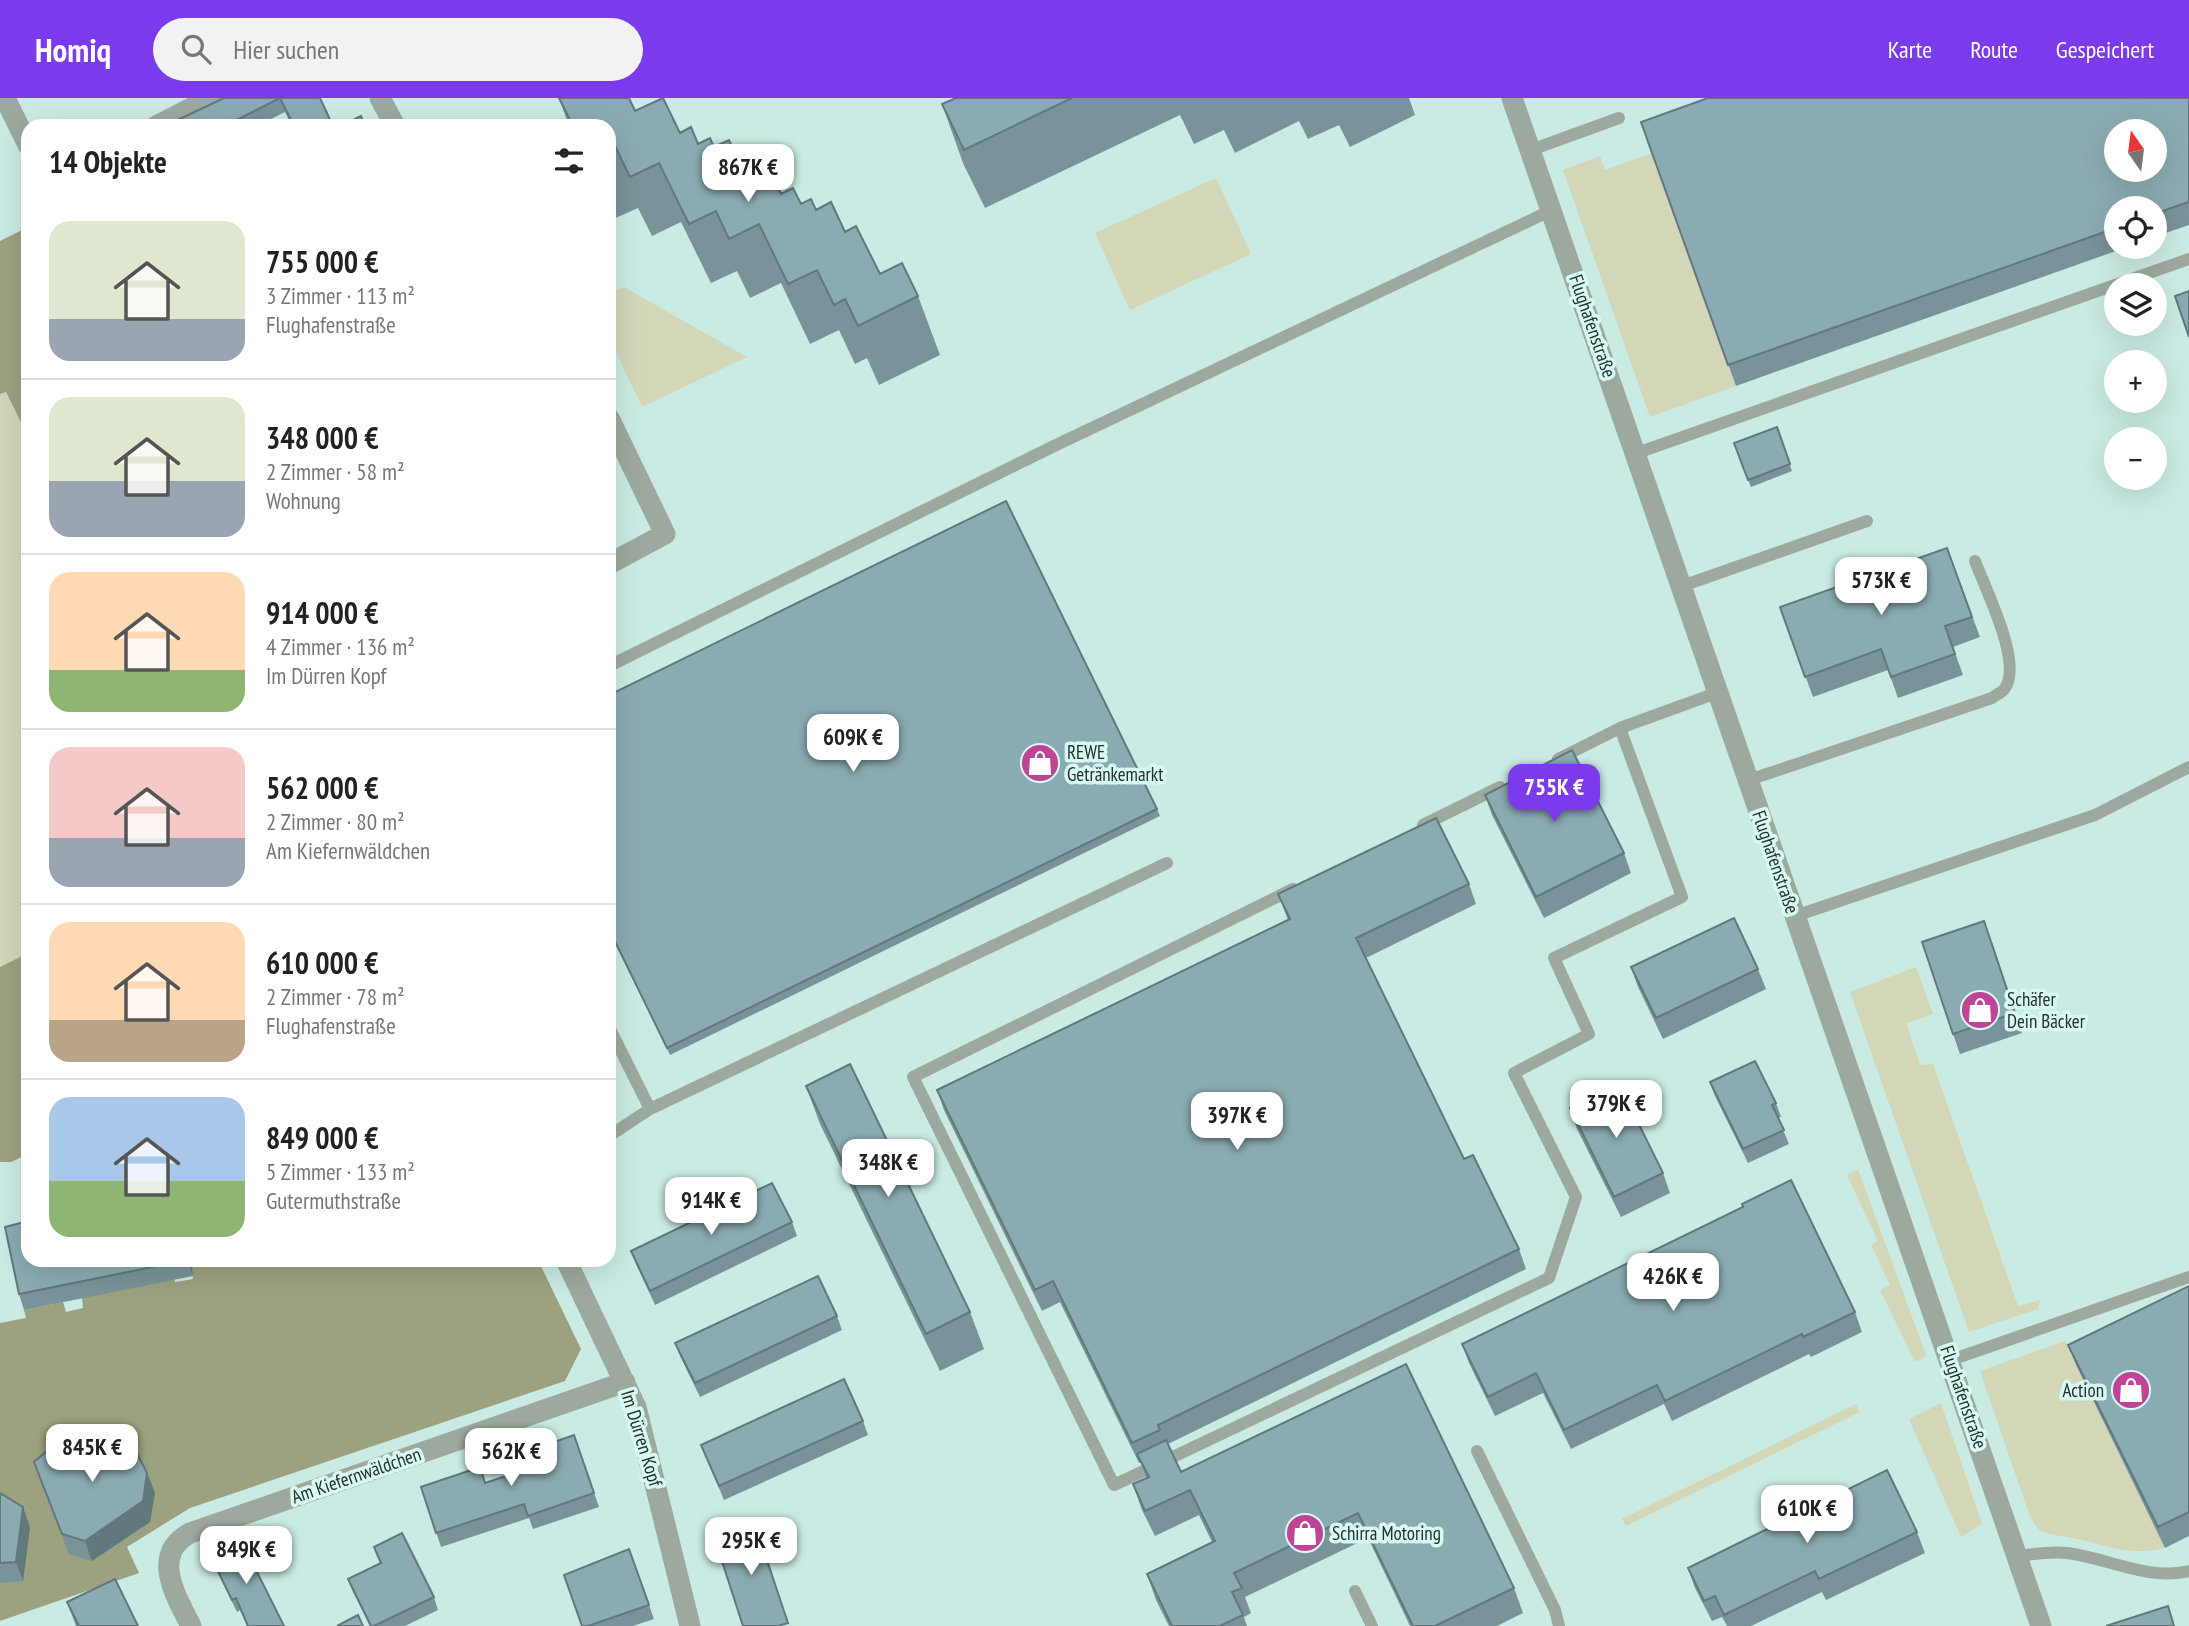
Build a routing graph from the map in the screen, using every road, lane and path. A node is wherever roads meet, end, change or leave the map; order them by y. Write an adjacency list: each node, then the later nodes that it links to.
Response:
1 (5, 98): 8 (street)
2 (211, 98): 6 (street)
3 (380, 98): 7 (street)
4 (1512, 98): 9 (street, Flughafenstraße)
5 (1619, 118): 9 (lane)
6 (170, 119)
7 (391, 119)
8 (21, 131)
9 (1531, 150): 10 (street, Flughafenstraße)
10 (1552, 210): 13 (street, Flughafenstraße); 18 (lane)
11 (2189, 259): 13 (lane)
12 (616, 432): 15 (street)
13 (1637, 453): 17 (street, Flughafenstraße)
14 (1867, 521): 17 (lane)
15 (616, 560)
16 (1976, 561): 23 (lane)
17 (1682, 586): 19 (street, Flughafenstraße)
18 (616, 663)
19 (1718, 692): 20 (lane); 23 (street, Flughafenstraße)
20 (1620, 728): 21 (lane); 27 (lane)
21 (1546, 765)
22 (2189, 767): 28 (lane)
23 (1749, 780): 28 (street, Flughafenstraße)
24 (1508, 783): 25 (lane)
25 (1409, 832)
26 (1167, 863): 30 (lane)
27 (1310, 881)
28 (1795, 916): 34 (street, Flughafenstraße)
29 (616, 1041): 30 (lane)
30 (650, 1109): 31 (lane)
31 (616, 1131)
32 (569, 1267): 35 (street, Im Dürren Kopf)
33 (2189, 1277): 34 (lane)
34 (1951, 1360): 37 (street, Flughafenstraße)
35 (625, 1382): 40 (street, Am Kiefernwäldchen); 41 (street, Im Dürren Kopf)
36 (1477, 1451): 43 (lane)
37 (2018, 1556): 38 (lane); 44 (street, Flughafenstraße)
38 (2189, 1571)
39 (1355, 1591): 42 (lane)
40 (191, 1626)
41 (690, 1626)
42 (1372, 1626)
43 (1559, 1626)
44 (2041, 1626)

